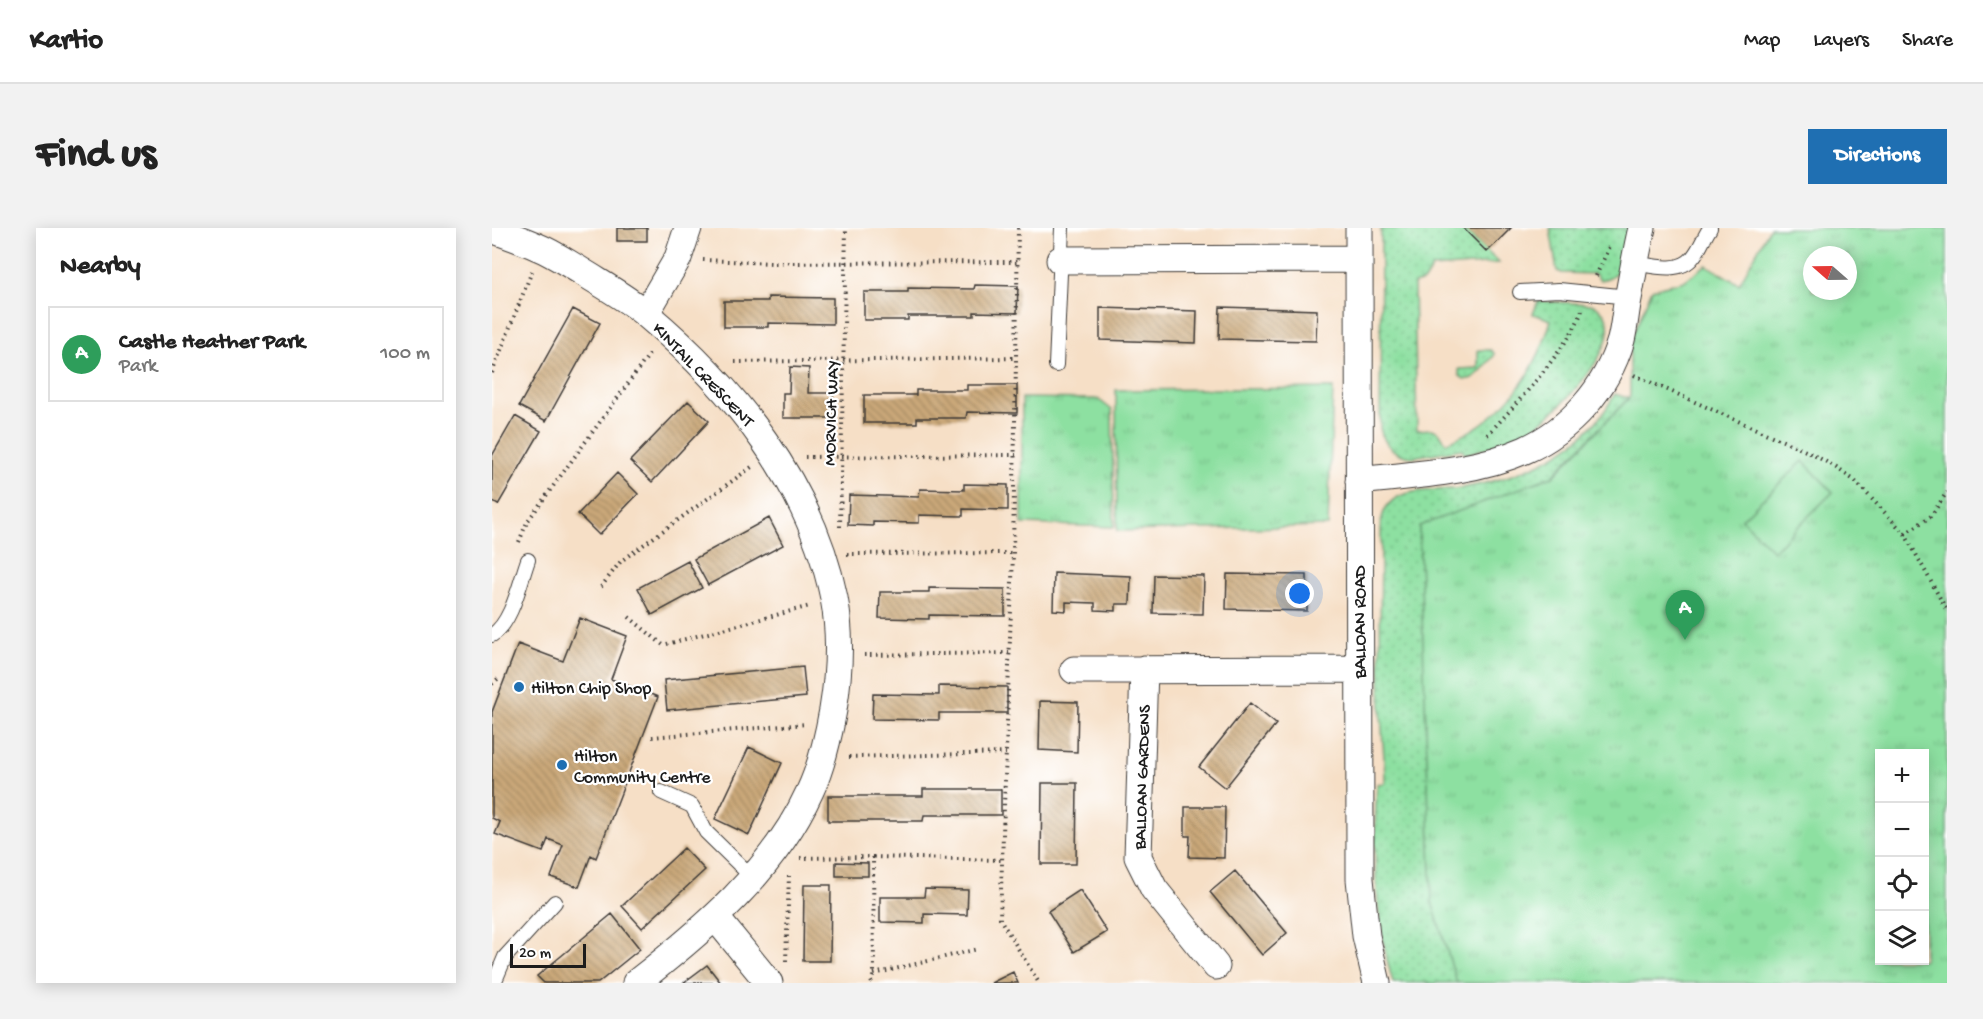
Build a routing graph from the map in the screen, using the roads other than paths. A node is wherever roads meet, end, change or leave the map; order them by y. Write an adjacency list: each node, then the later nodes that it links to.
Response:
1 (688, 228): 12 (street)
2 (1062, 228): 8 (lane)
3 (1359, 228): 7 (street, BALLOAN ROAD)
4 (1642, 228): 9 (street)
5 (1710, 228): 9 (lane)
6 (492, 229): 12 (street, KINTAIL CRESCENT)
7 (1359, 259): 8 (street); 14 (street, BALLOAN ROAD)
8 (1060, 260): 13 (lane)
9 (1635, 263): 11 (street)
10 (1520, 292): 11 (lane)
11 (1629, 297): 14 (street)
12 (646, 314): 21 (street, KINTAIL CRESCENT)
13 (1056, 365)
14 (1359, 481): 18 (street, BALLOAN ROAD)
15 (528, 560): 16 (lane)
16 (492, 635)
17 (1144, 669): 18 (street); 19 (street); 24 (street, BALLOAN GARDENS)
18 (1359, 669): 28 (street, BALLOAN ROAD)
19 (1074, 670)
20 (661, 792): 21 (lane)
21 (753, 878): 23 (street, KINTAIL CRESCENT)
22 (555, 902): 26 (lane)
23 (716, 918): 25 (street); 27 (street, KINTAIL CRESCENT)
24 (1216, 966)
25 (777, 977)
26 (494, 983)
27 (636, 983)
28 (1377, 983)

